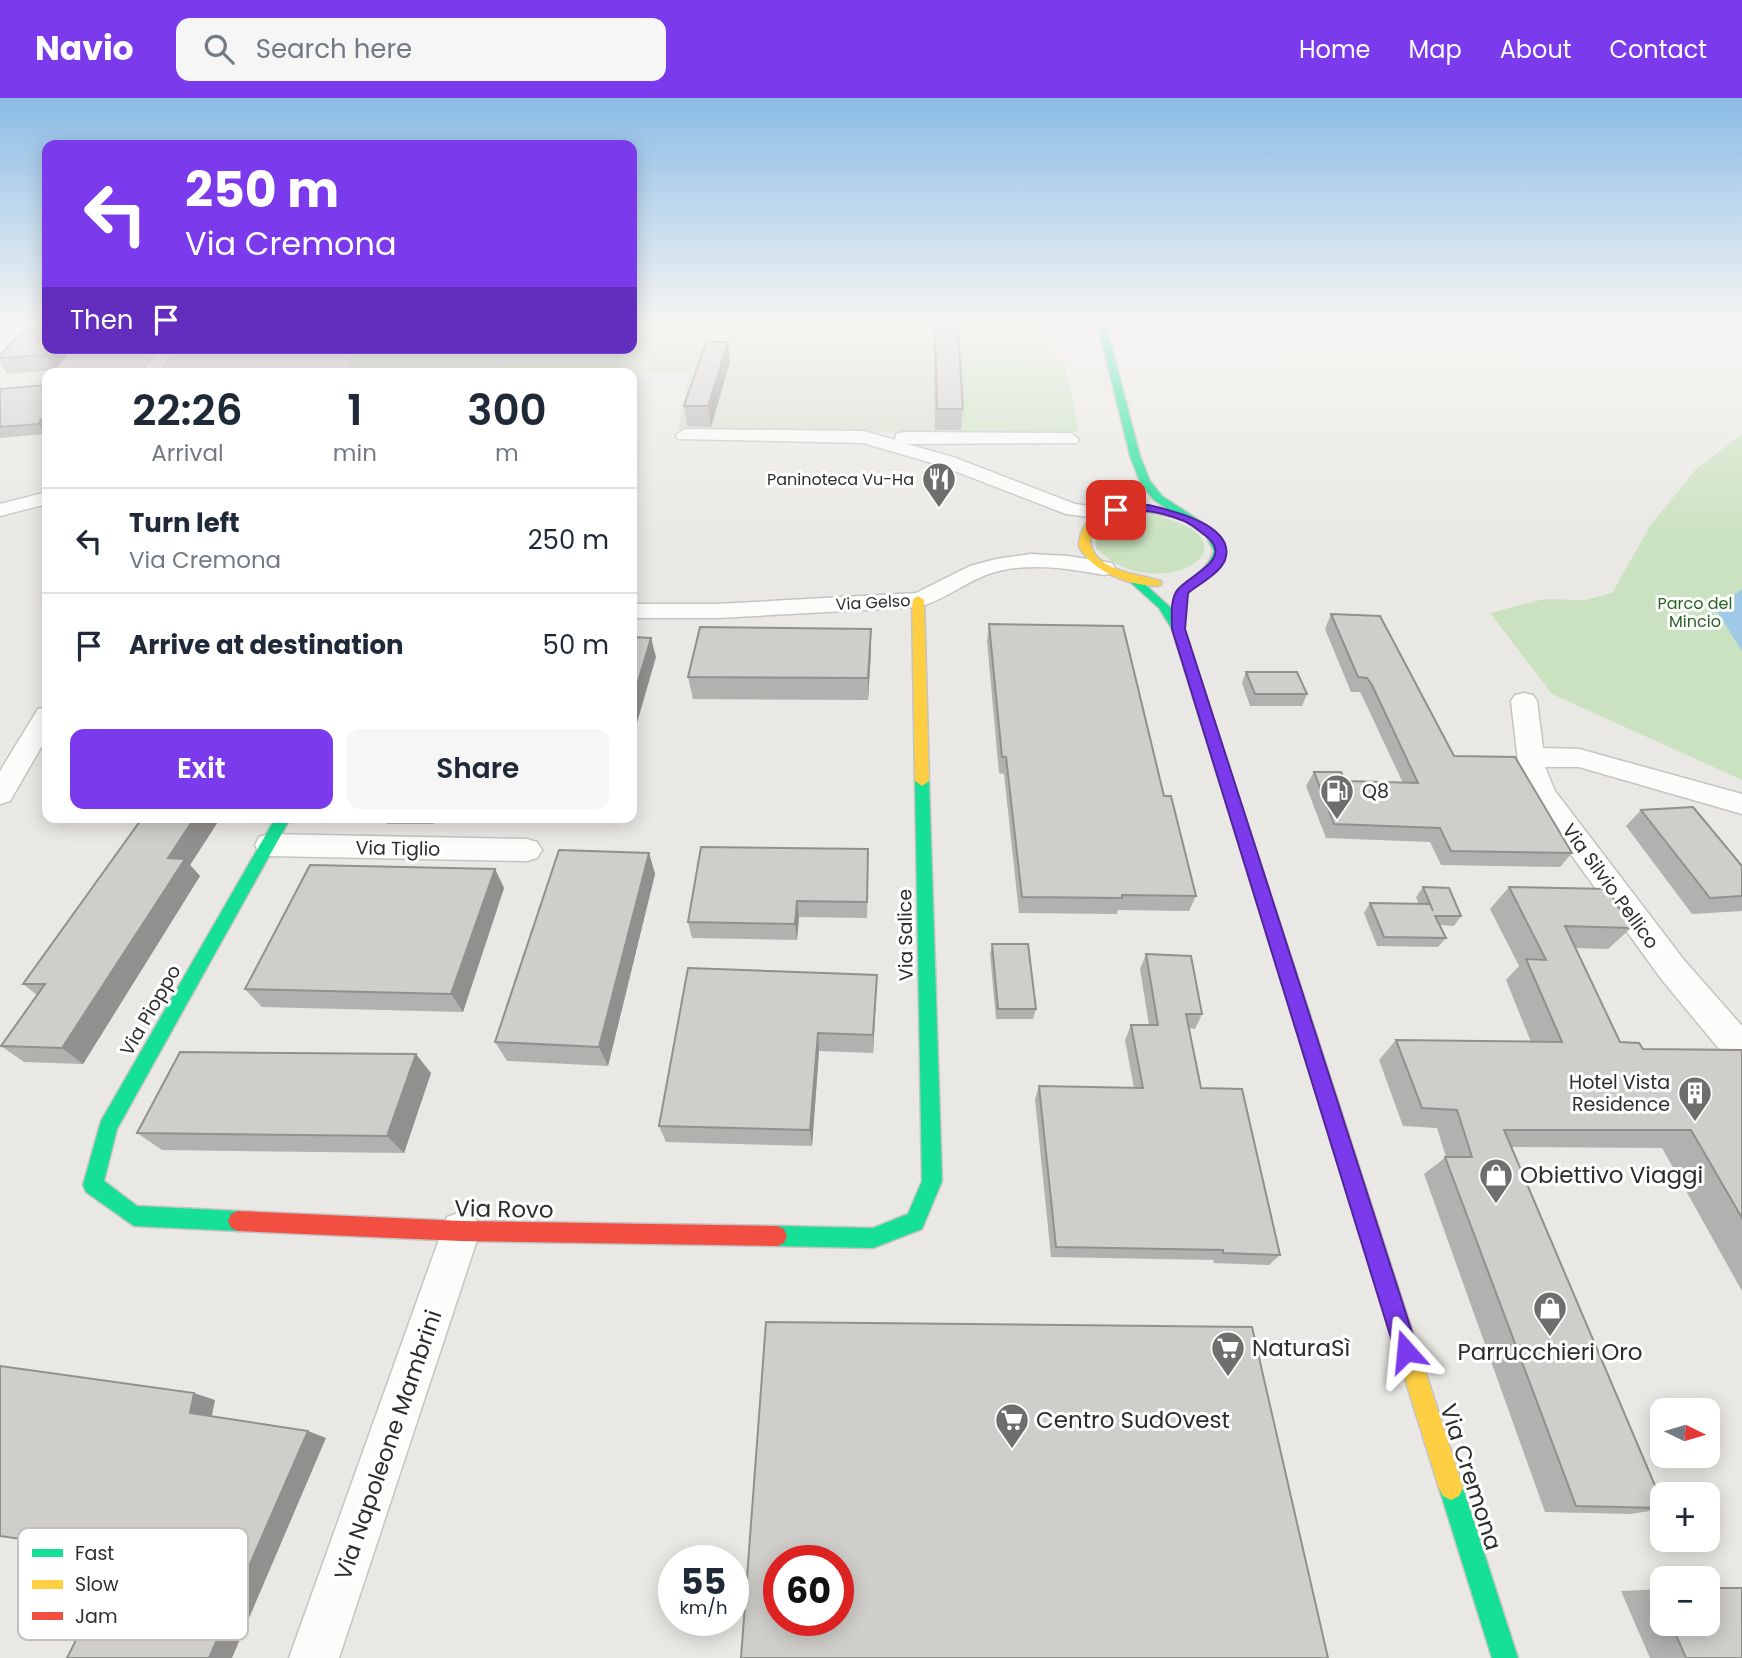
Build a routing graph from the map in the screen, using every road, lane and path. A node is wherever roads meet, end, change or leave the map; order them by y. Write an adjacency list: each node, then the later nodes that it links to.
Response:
1 (1119, 394): 5 (main road, Via Cremona)
2 (685, 435): 3 (street)
3 (864, 437): 4 (street); 7 (street)
4 (1070, 439)
5 (1139, 472): 9 (main road); 10 (main road, Via Cremona)
6 (42, 499): 8 (street)
7 (1048, 502): 9 (street); 11 (street)
8 (0, 510)
9 (1116, 510): 10 (main road, Via Cremona); 11 (main road)
10 (1190, 519): 14 (main road, Via Cremona)
11 (1083, 533): 12 (street); 13 (main road, Via Cremona)
12 (1018, 561): 13 (street, Via Gelso); 16 (street, Via Gelso)
13 (1104, 568): 15 (main road, Via Cremona)
14 (1197, 578): 15 (main road, Via Cremona); 18 (main road, Via Cremona)
15 (1134, 580): 18 (main road, Via Cremona)
16 (918, 600): 17 (street, Via Gelso); 31 (main road, Via Salice)
17 (637, 611)
18 (1178, 629): 33 (main road, Via Cremona)
19 (1524, 701): 21 (street, Via Silvio Pellico)
20 (42, 722): 22 (street)
21 (1533, 757): 24 (street); 28 (street, Via Silvio Pellico)
22 (10, 764): 23 (street)
23 (0, 794)
24 (1742, 804)
25 (281, 823): 26 (main road, Via Pioppo)
26 (269, 845): 27 (street, Via Tiglio); 29 (main road, Via Pioppo)
27 (527, 850)
28 (1742, 1051)
29 (134, 1216): 30 (main road, Via Rovo)
30 (461, 1231): 31 (main road, Via Rovo); 32 (street, Via Napoleone Mambrini)
31 (873, 1238)
32 (314, 1658)
33 (1505, 1658)

